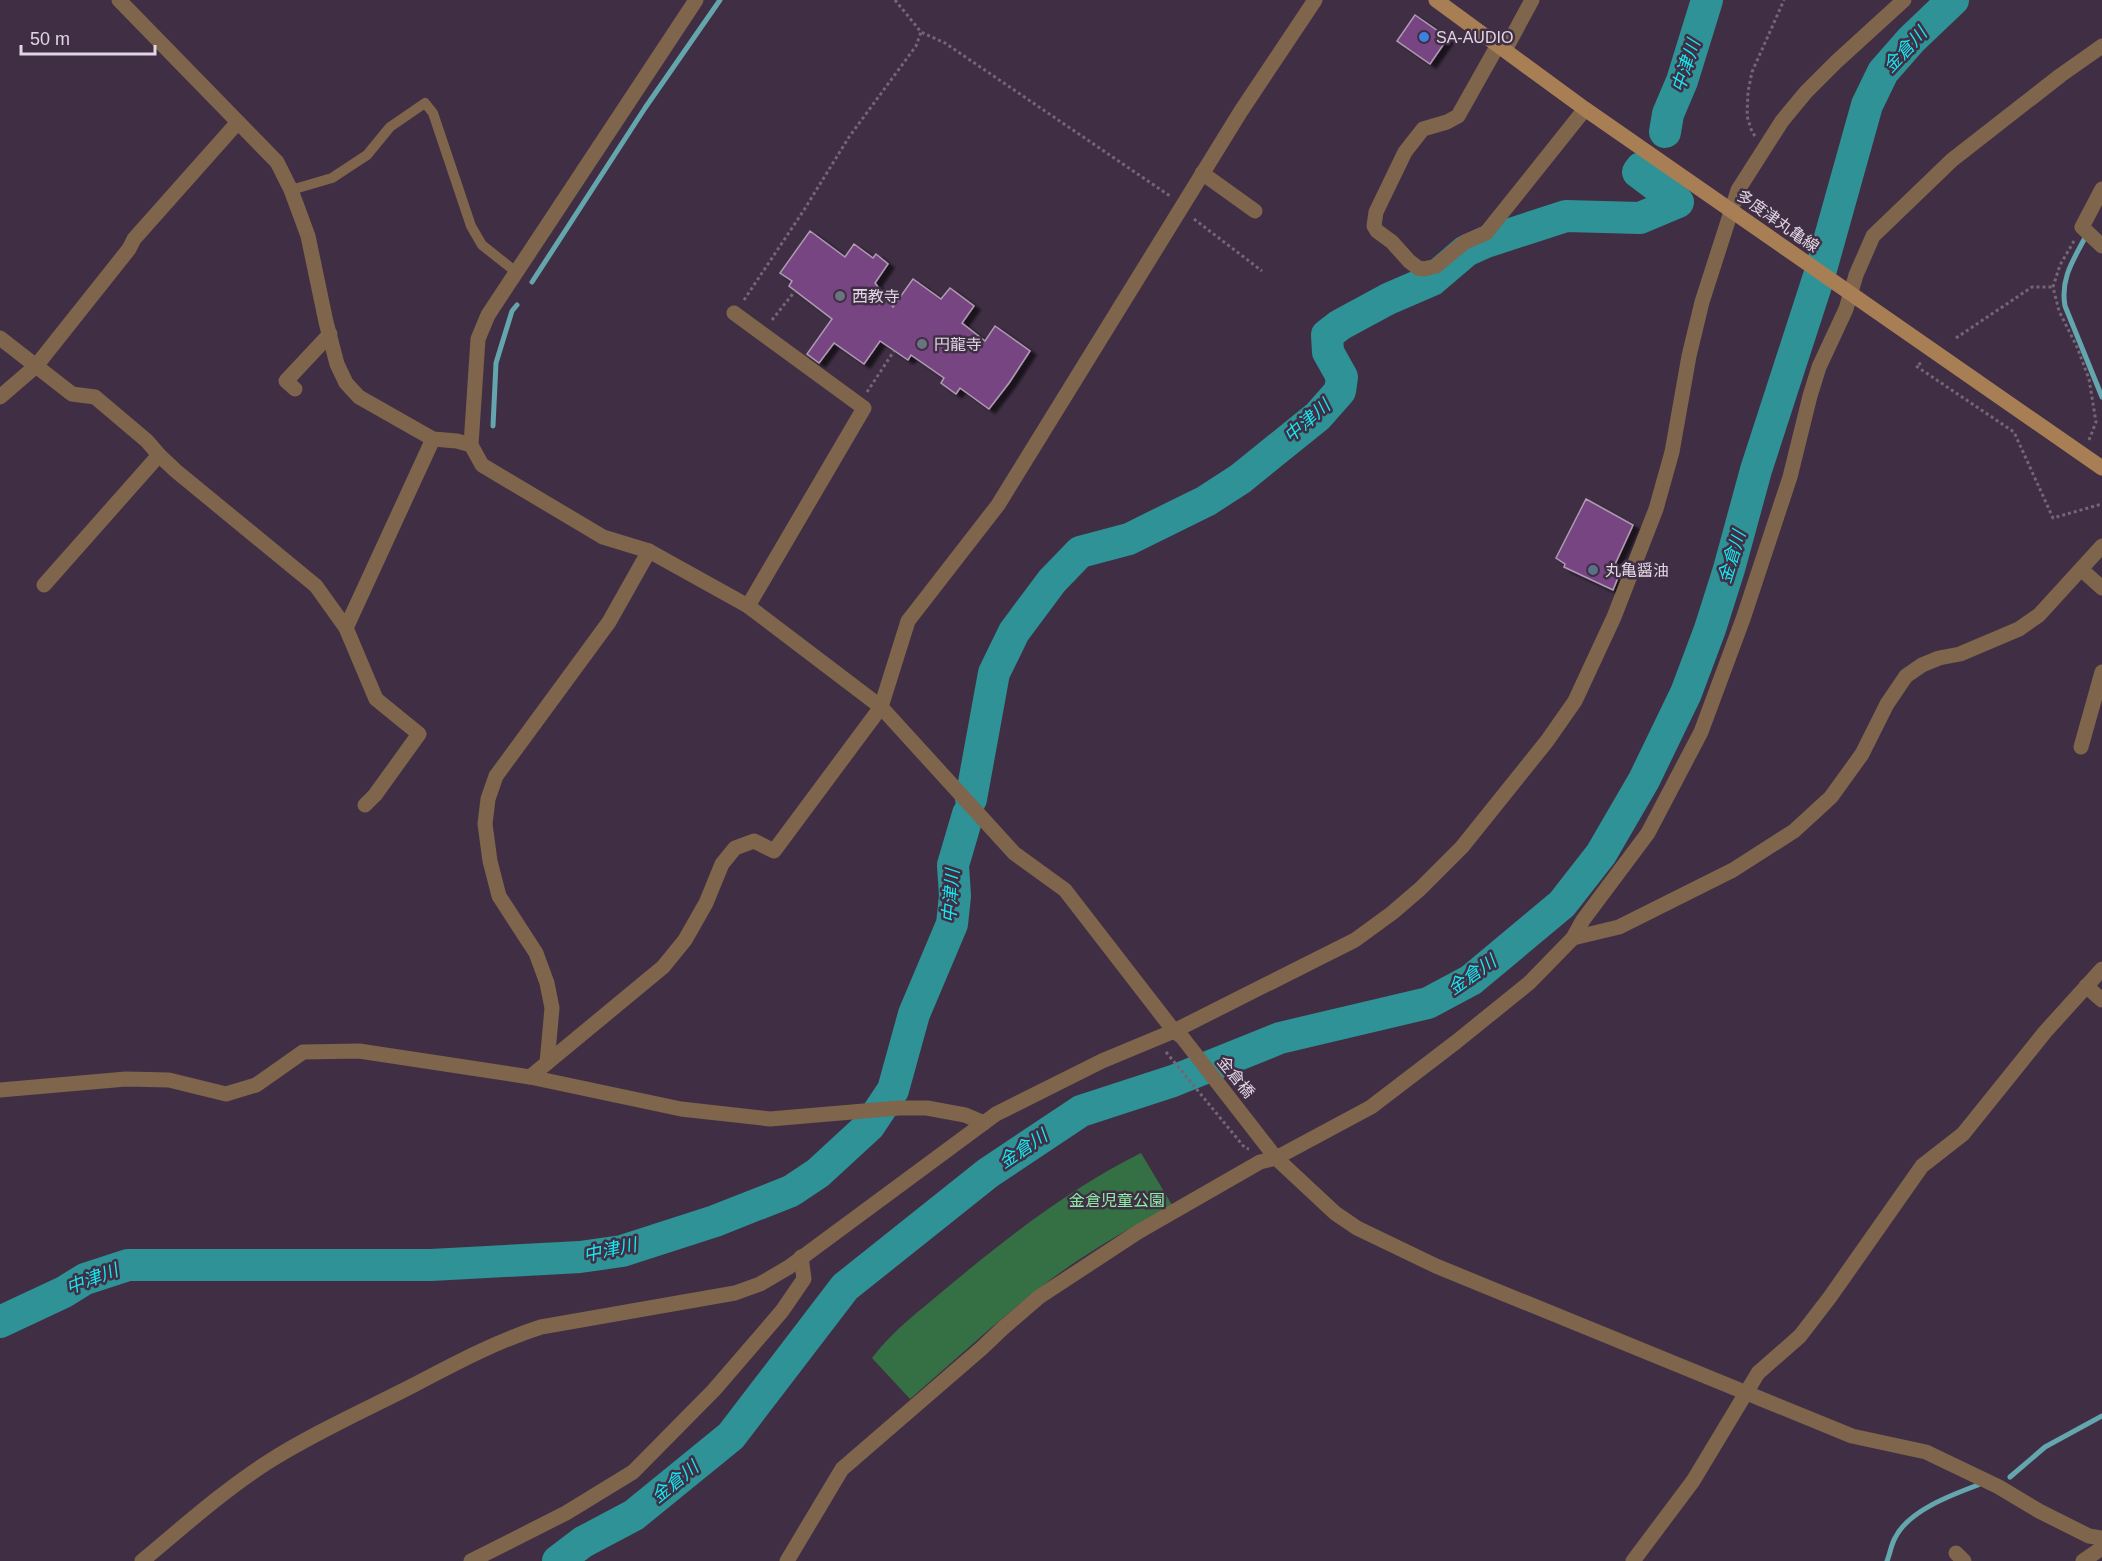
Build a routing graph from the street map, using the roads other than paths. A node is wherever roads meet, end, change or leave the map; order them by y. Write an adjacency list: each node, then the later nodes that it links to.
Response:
1 (119, 0): 10 (street)
2 (696, 0): 17 (street)
3 (1315, 0): 11 (street)
4 (1436, 0): 8 (main road, 多度津丸亀線)
5 (1532, 0): 8 (street)
6 (1904, 0): 14 (street)
7 (2102, 46): 18 (street)
8 (1502, 47): 9 (main road, 多度津丸亀線); 9 (street)
9 (1585, 109): 14 (main road, 多度津丸亀線)
10 (238, 122): 13 (street); 22 (street)
11 (1202, 173): 15 (street); 37 (street)
12 (2102, 189): 16 (street)
13 (291, 190): 17 (lane); 20 (street)
14 (1731, 210): 18 (main road, 多度津丸亀線); 44 (street)
15 (1255, 211)
16 (2099, 244)
17 (516, 272): 26 (street)
18 (1852, 294): 28 (main road, 多度津丸亀線); 40 (street)
19 (734, 313): 34 (street)
20 (330, 334): 23 (street); 25 (street)
21 (0, 338): 22 (street)
22 (36, 366): 24 (street); 27 (street)
23 (295, 389)
24 (0, 397)
25 (433, 439): 26 (street); 35 (street)
26 (471, 445): 30 (street, 金倉橋)
27 (159, 455): 32 (street); 35 (street)
28 (2102, 468)
29 (2102, 546): 31 (street)
30 (649, 551): 34 (street, 金倉橋); 45 (street)
31 (2082, 570): 33 (street); 40 (street)
32 (44, 585)
33 (2102, 588)
34 (748, 606): 37 (street, 金倉橋)
35 (346, 628): 39 (street)
36 (2102, 672): 38 (street)
37 (881, 707): 44 (street, 金倉橋); 45 (street)
38 (2081, 747)
39 (365, 805)
40 (1573, 938): 49 (street)
41 (2102, 969): 42 (street)
42 (2086, 986): 43 (street); 51 (street)
43 (2102, 1000)
44 (1174, 1031): 48 (street); 49 (street, 金倉橋)
45 (546, 1063): 46 (street)
46 (530, 1077): 47 (street); 48 (street)
47 (0, 1090)
48 (984, 1123): 50 (street)
49 (1276, 1158): 51 (street, 金倉橋); 56 (street)
50 (801, 1257): 54 (street); 55 (street)
51 (1746, 1392): 52 (street, 金倉橋); 57 (street)
52 (2102, 1538)
53 (2102, 1548): 58 (street)
54 (142, 1561)
55 (471, 1561)
56 (787, 1561)
57 (1633, 1561)
58 (2083, 1561)

